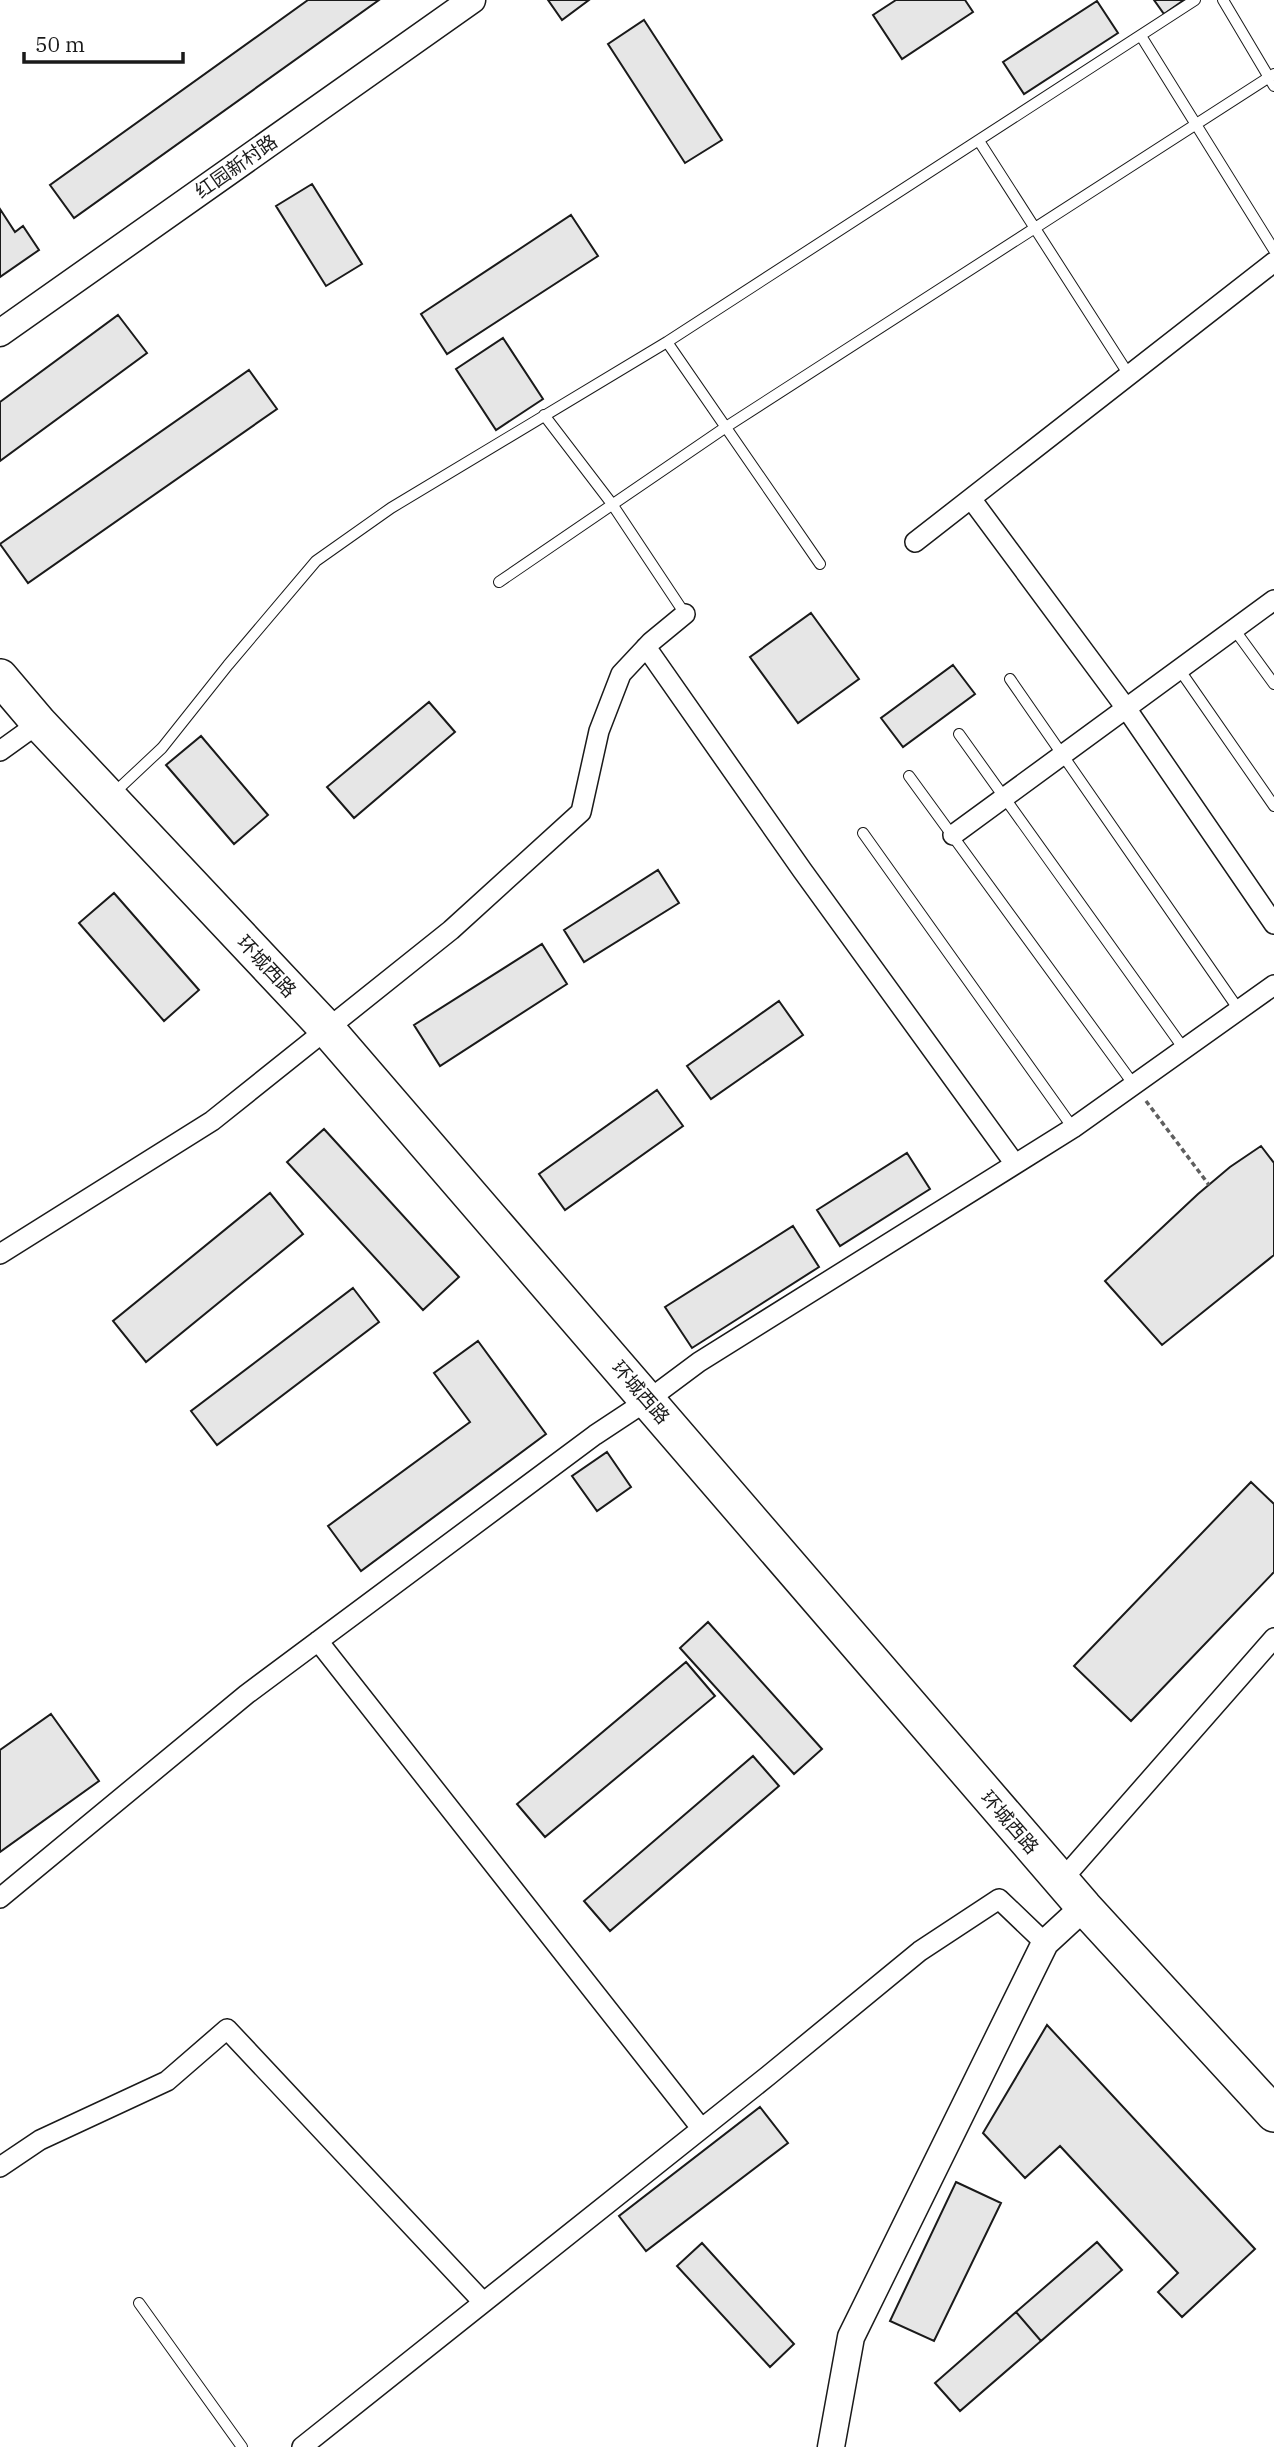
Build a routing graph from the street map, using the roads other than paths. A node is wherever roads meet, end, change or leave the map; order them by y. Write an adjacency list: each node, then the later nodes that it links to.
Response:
1 (471, 0): 11 (street, 红园新村路)
2 (1195, 0): 4 (lane)
3 (1223, 0): 5 (lane)
4 (1141, 36): 6 (lane); 7 (lane)
5 (1272, 80): 6 (lane)
6 (1194, 125): 8 (lane); 9 (lane)
7 (979, 141): 8 (lane); 12 (lane)
8 (1034, 227): 13 (lane); 15 (lane)
9 (1274, 250)
10 (1274, 262): 13 (street)
11 (0, 333)
12 (667, 342): 14 (lane); 15 (lane)
13 (1129, 375): 16 (street)
14 (544, 415): 17 (lane); 35 (lane)
15 (726, 427): 17 (lane); 19 (lane)
16 (972, 500): 18 (street); 29 (street)
17 (612, 504): 20 (lane); 22 (lane)
18 (915, 542)
19 (820, 564)
20 (499, 582)
21 (1274, 600): 23 (street)
22 (685, 614): 24 (street)
23 (1234, 629): 25 (street); 28 (lane)
24 (646, 648): 43 (street); 47 (street)
25 (1179, 669): 29 (street); 37 (lane)
26 (0, 677): 30 (highway, 环城西路)
27 (1010, 679): 33 (lane)
28 (1274, 684)
29 (1125, 708): 33 (street); 40 (street)
30 (39, 723): 32 (street); 35 (highway, 环城西路)
31 (959, 734): 36 (lane)
32 (0, 751)
33 (1062, 755): 36 (street); 42 (lane)
34 (909, 776): 39 (lane)
35 (109, 797): 43 (highway, 环城西路)
36 (1004, 797): 39 (street); 44 (lane)
37 (1274, 806)
38 (863, 833): 46 (lane)
39 (953, 835): 45 (lane)
40 (1274, 924)
41 (1274, 985): 42 (street)
42 (1239, 1010): 44 (street)
43 (327, 1030): 48 (street); 49 (highway, 环城西路)
44 (1184, 1049): 45 (street)
45 (1134, 1085): 46 (street)
46 (1073, 1128): 47 (street)
47 (1015, 1164): 49 (street)
48 (0, 1254)
49 (648, 1400): 51 (street); 52 (highway, 环城西路)
50 (1274, 1638): 52 (street)
51 (318, 1641): 53 (street); 57 (street)
52 (1061, 1881): 54 (highway, 环城西路)
53 (0, 1898)
54 (1084, 1907): 55 (street); 56 (highway, 环城西路)
55 (1045, 1943): 57 (street); 63 (street)
56 (1274, 2114)
57 (701, 2129): 59 (street)
58 (0, 2167): 59 (street)
59 (483, 2302): 62 (street)
60 (139, 2303): 61 (lane)
61 (242, 2447)
62 (302, 2447)
63 (831, 2447)

